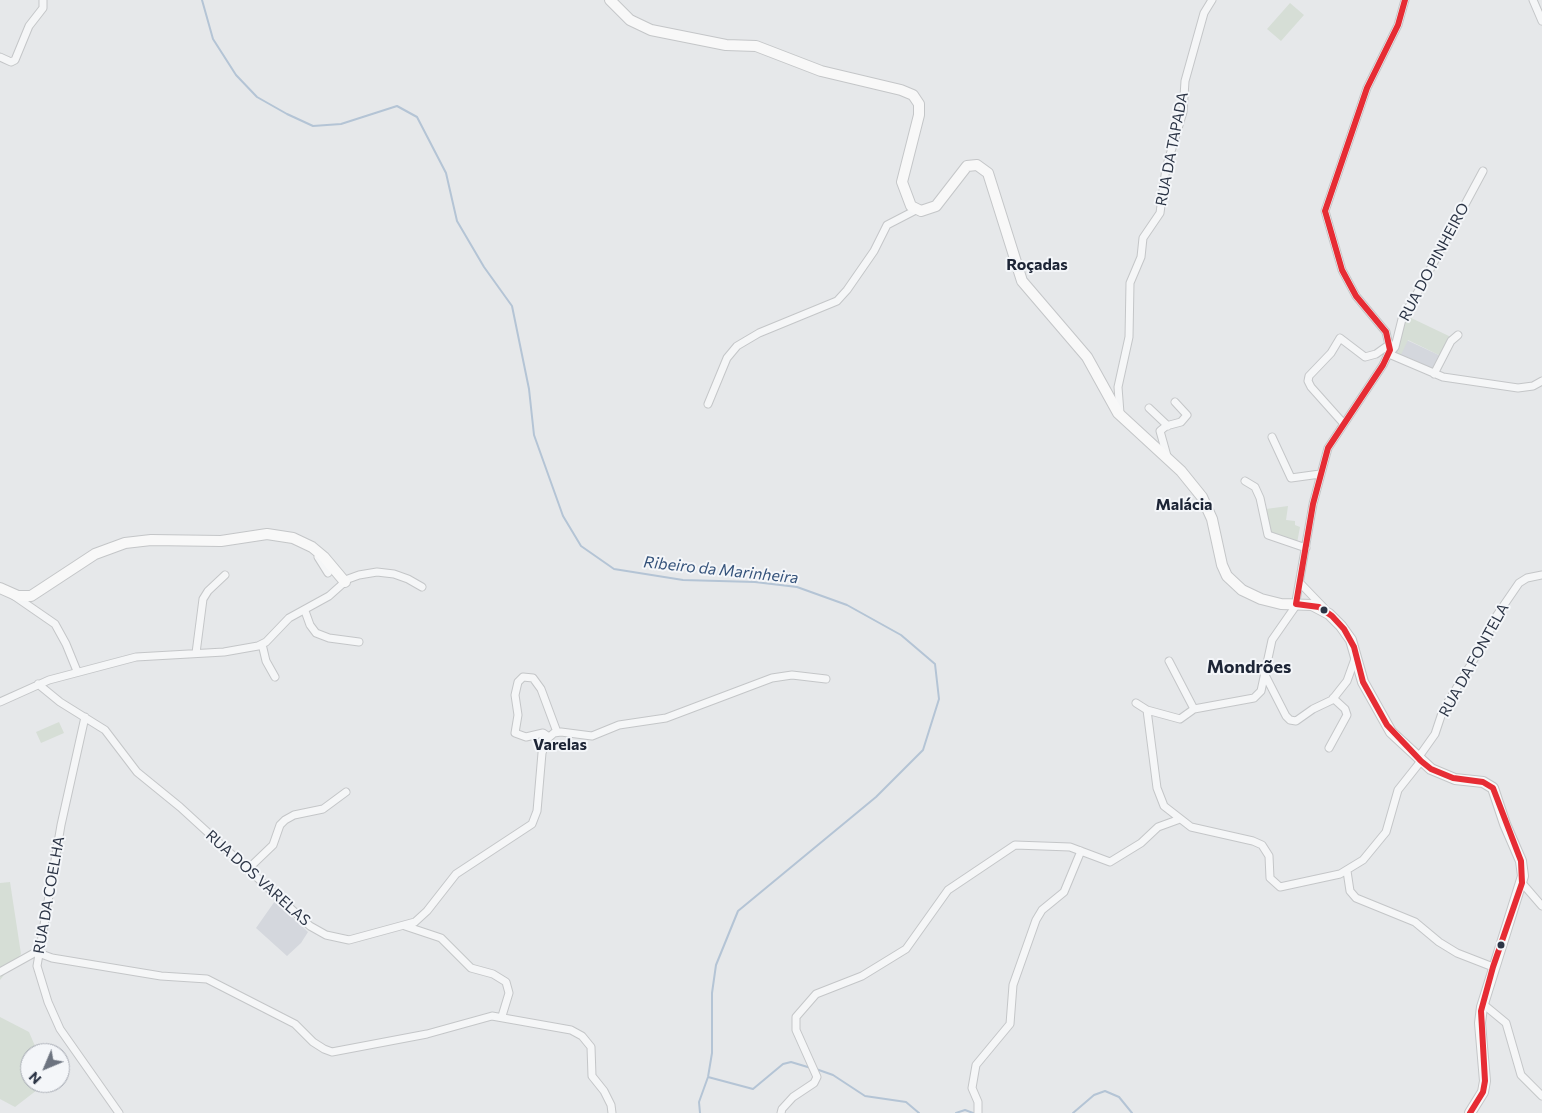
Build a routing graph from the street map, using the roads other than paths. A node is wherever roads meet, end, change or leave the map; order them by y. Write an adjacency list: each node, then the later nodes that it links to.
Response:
1 (43, 0): 7 (street)
2 (610, 0): 9 (main road)
3 (1212, 0): 18 (street, RUA DA TAPADA)
4 (1405, 0): 11 (street)
5 (1533, 0): 6 (street)
6 (1542, 21)
7 (0, 57)
8 (1483, 171): 12 (street, RUA DO PINHEIRO)
9 (916, 210): 16 (street); 18 (main road)
10 (1458, 335): 13 (street)
11 (1390, 344): 12 (street); 20 (street)
12 (1389, 354): 13 (street); 20 (street, RUA DO PINHEIRO)
13 (1434, 374): 14 (street)
14 (1542, 381)
15 (1175, 402): 21 (street)
16 (708, 404)
17 (1148, 408): 19 (street)
18 (1120, 415): 24 (main road)
19 (1156, 415): 21 (street); 22 (street)
20 (1344, 424): 25 (street, RUA DO PINHEIRO)
21 (1168, 426): 22 (street)
22 (1160, 433): 24 (street)
23 (1272, 436): 25 (street)
24 (1168, 460): 37 (main road)
25 (1320, 474): 28 (street, RUA DO PINHEIRO)
26 (1245, 481): 28 (street)
27 (288, 537): 29 (street); 32 (main road); 36 (main road)
28 (1306, 548): 33 (street, RUA DO PINHEIRO)
29 (328, 573)
30 (226, 575): 42 (street)
31 (1542, 575): 59 (street, RUA DA FONTELA)
32 (345, 582): 34 (street); 38 (street)
33 (1300, 583): 37 (street, RUA DO PINHEIRO); 39 (street)
34 (422, 587)
35 (0, 588): 36 (main road)
36 (12, 595): 45 (street)
37 (1296, 604): 39 (main road); 46 (street)
38 (305, 611): 40 (street); 41 (street)
39 (1334, 619): 43 (main road)
40 (359, 642)
41 (262, 644): 42 (street); 47 (street)
42 (196, 652): 45 (street)
43 (1356, 655): 50 (street); 59 (main road)
44 (1169, 661): 53 (street)
45 (77, 672): 49 (street)
46 (1264, 673): 50 (street); 53 (street)
47 (275, 677)
48 (826, 679): 56 (street)
49 (38, 684): 51 (street); 55 (street, RUA DOS VARELAS)
50 (1333, 698): 58 (street)
51 (0, 702)
52 (1136, 703): 54 (street)
53 (1194, 709): 54 (street)
54 (1147, 710): 61 (street)
55 (85, 717): 63 (street, RUA DOS VARELAS); 69 (street, RUA DA COELHA)
56 (557, 732): 57 (street); 57 (street)
57 (549, 737): 68 (street, RUA DOS VARELAS)
58 (1329, 748)
59 (1420, 759): 64 (street, RUA DA FONTELA); 65 (main road)
60 (346, 792): 63 (street)
61 (1180, 819): 62 (street); 64 (street)
62 (1081, 851): 77 (street); 78 (street)
63 (248, 870): 68 (street, RUA DOS VARELAS)
64 (1347, 871): 70 (street)
65 (1522, 883): 66 (street); 70 (main road)
66 (1539, 896): 67 (street)
67 (1542, 906)
68 (404, 926): 73 (street)
69 (38, 952): 71 (street); 73 (street); 75 (street, RUA DA COELHA)
70 (1493, 967): 72 (main road)
71 (0, 972)
72 (1483, 1004): 74 (street); 79 (main road)
73 (502, 1016): 76 (street)
74 (1542, 1096)
75 (119, 1113)
76 (612, 1113)
77 (781, 1113)
78 (978, 1113)
79 (1470, 1113)

